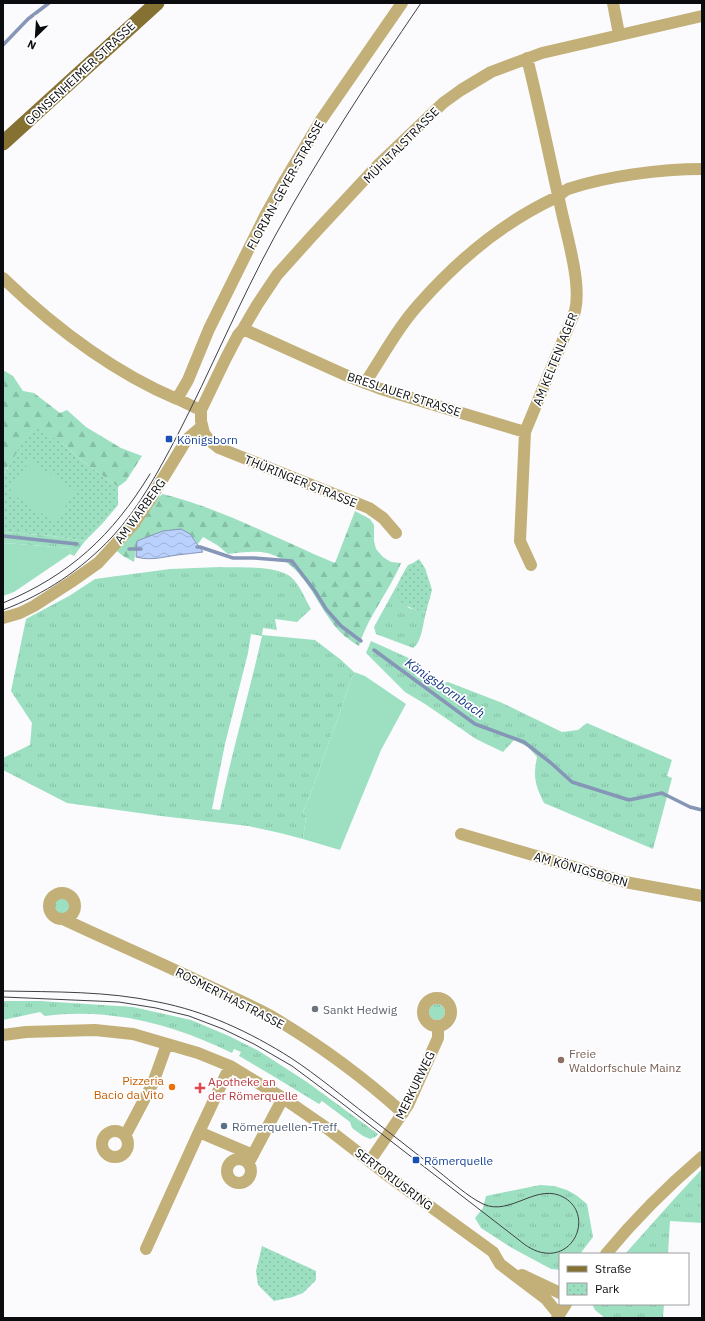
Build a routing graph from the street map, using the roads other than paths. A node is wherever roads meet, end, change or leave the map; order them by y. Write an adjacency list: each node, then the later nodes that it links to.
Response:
1 (156, 3): 7 (main road, GONSENHEIMER STRASSE)
2 (402, 3): 13 (street, FLORIAN-GEYER-STRASSE)
3 (613, 3): 5 (street)
4 (702, 16): 5 (street, MÜHLTALSTRASSE)
5 (619, 34): 6 (street, MÜHLTALSTRASSE)
6 (527, 58): 9 (street, AM KELTENLAGER); 11 (street, MÜHLTALSTRASSE)
7 (3, 143)
8 (702, 169): 9 (street)
9 (558, 196): 12 (street); 16 (street, AM KELTENLAGER)
10 (3, 278): 13 (street)
11 (243, 329): 12 (street, BRESLAUER STRASSE); 14 (street, MÜHLTALSTRASSE)
12 (365, 383): 16 (street, BRESLAUER STRASSE)
13 (177, 399): 14 (street)
14 (202, 410): 15 (street)
15 (201, 427): 17 (street, THÜRINGER STRASSE); 19 (street, AM WARBERG)
16 (525, 432): 18 (street, AM KELTENLAGER)
17 (396, 533)
18 (531, 565)
19 (3, 618)
20 (461, 834): 21 (street, AM KÖNIGSBORN)
21 (702, 896)
22 (62, 919): 28 (street, ROSMERTHASTRASSE)
23 (438, 1026): 28 (street, MERKURWEG)
24 (3, 1035): 25 (street, SERTORIUSRING)
25 (167, 1044): 26 (street, SERTORIUSRING); 30 (street)
26 (230, 1066): 27 (street, SERTORIUSRING); 29 (street)
27 (283, 1098): 29 (street); 32 (street, SERTORIUSRING)
28 (403, 1113): 32 (street, MERKURWEG)
29 (199, 1132): 33 (street)
30 (125, 1136)
31 (702, 1157): 34 (street)
32 (370, 1161): 35 (street, SERTORIUSRING)
33 (146, 1249)
34 (607, 1253)
35 (500, 1264): 36 (street, SERTORIUSRING); 38 (street, SERTORIUSRING)
36 (559, 1293)
37 (565, 1305): 38 (street)
38 (558, 1317)

